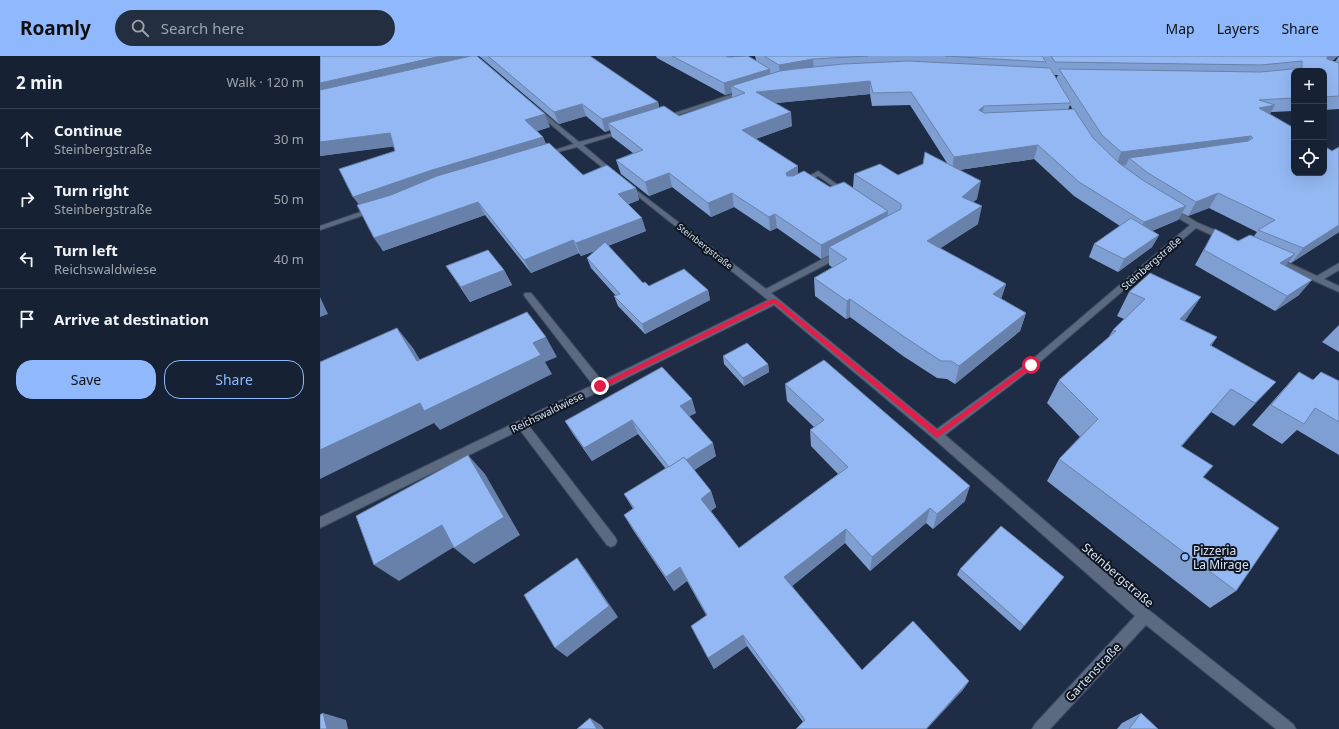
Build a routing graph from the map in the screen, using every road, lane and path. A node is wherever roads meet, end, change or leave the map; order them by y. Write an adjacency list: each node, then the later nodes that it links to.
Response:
1 (749, 91): 3 (street)
2 (529, 104): 5 (street, Steinbergstraße)
3 (659, 119)
4 (629, 129): 5 (street)
5 (577, 145): 6 (street); 19 (street, Steinbergstraße)
6 (539, 156)
7 (798, 184): 8 (street)
8 (856, 199)
9 (1164, 207): 11 (street)
10 (381, 209): 12 (street)
11 (1195, 224): 13 (street); 24 (street, Steinbergstraße)
12 (320, 228)
13 (1232, 241)
14 (847, 250): 19 (street)
15 (1268, 257): 17 (street)
16 (1339, 266): 17 (street)
17 (1318, 279): 18 (street)
18 (1339, 289)
19 (765, 293): 21 (street, Steinbergstraße)
20 (528, 295): 22 (street)
21 (774, 301): 22 (street, Reichswaldwiese); 24 (street, Steinbergstraße)
22 (600, 386): 23 (street, Reichswaldwiese)
23 (522, 424): 25 (street, Reichswaldwiese); 26 (street)
24 (937, 435): 27 (street, Steinbergstraße)
25 (320, 523)
26 (611, 541)
27 (1145, 616): 28 (street, Gartenstraße); 29 (street, Steinbergstraße)
28 (1040, 729)
29 (1288, 729)

